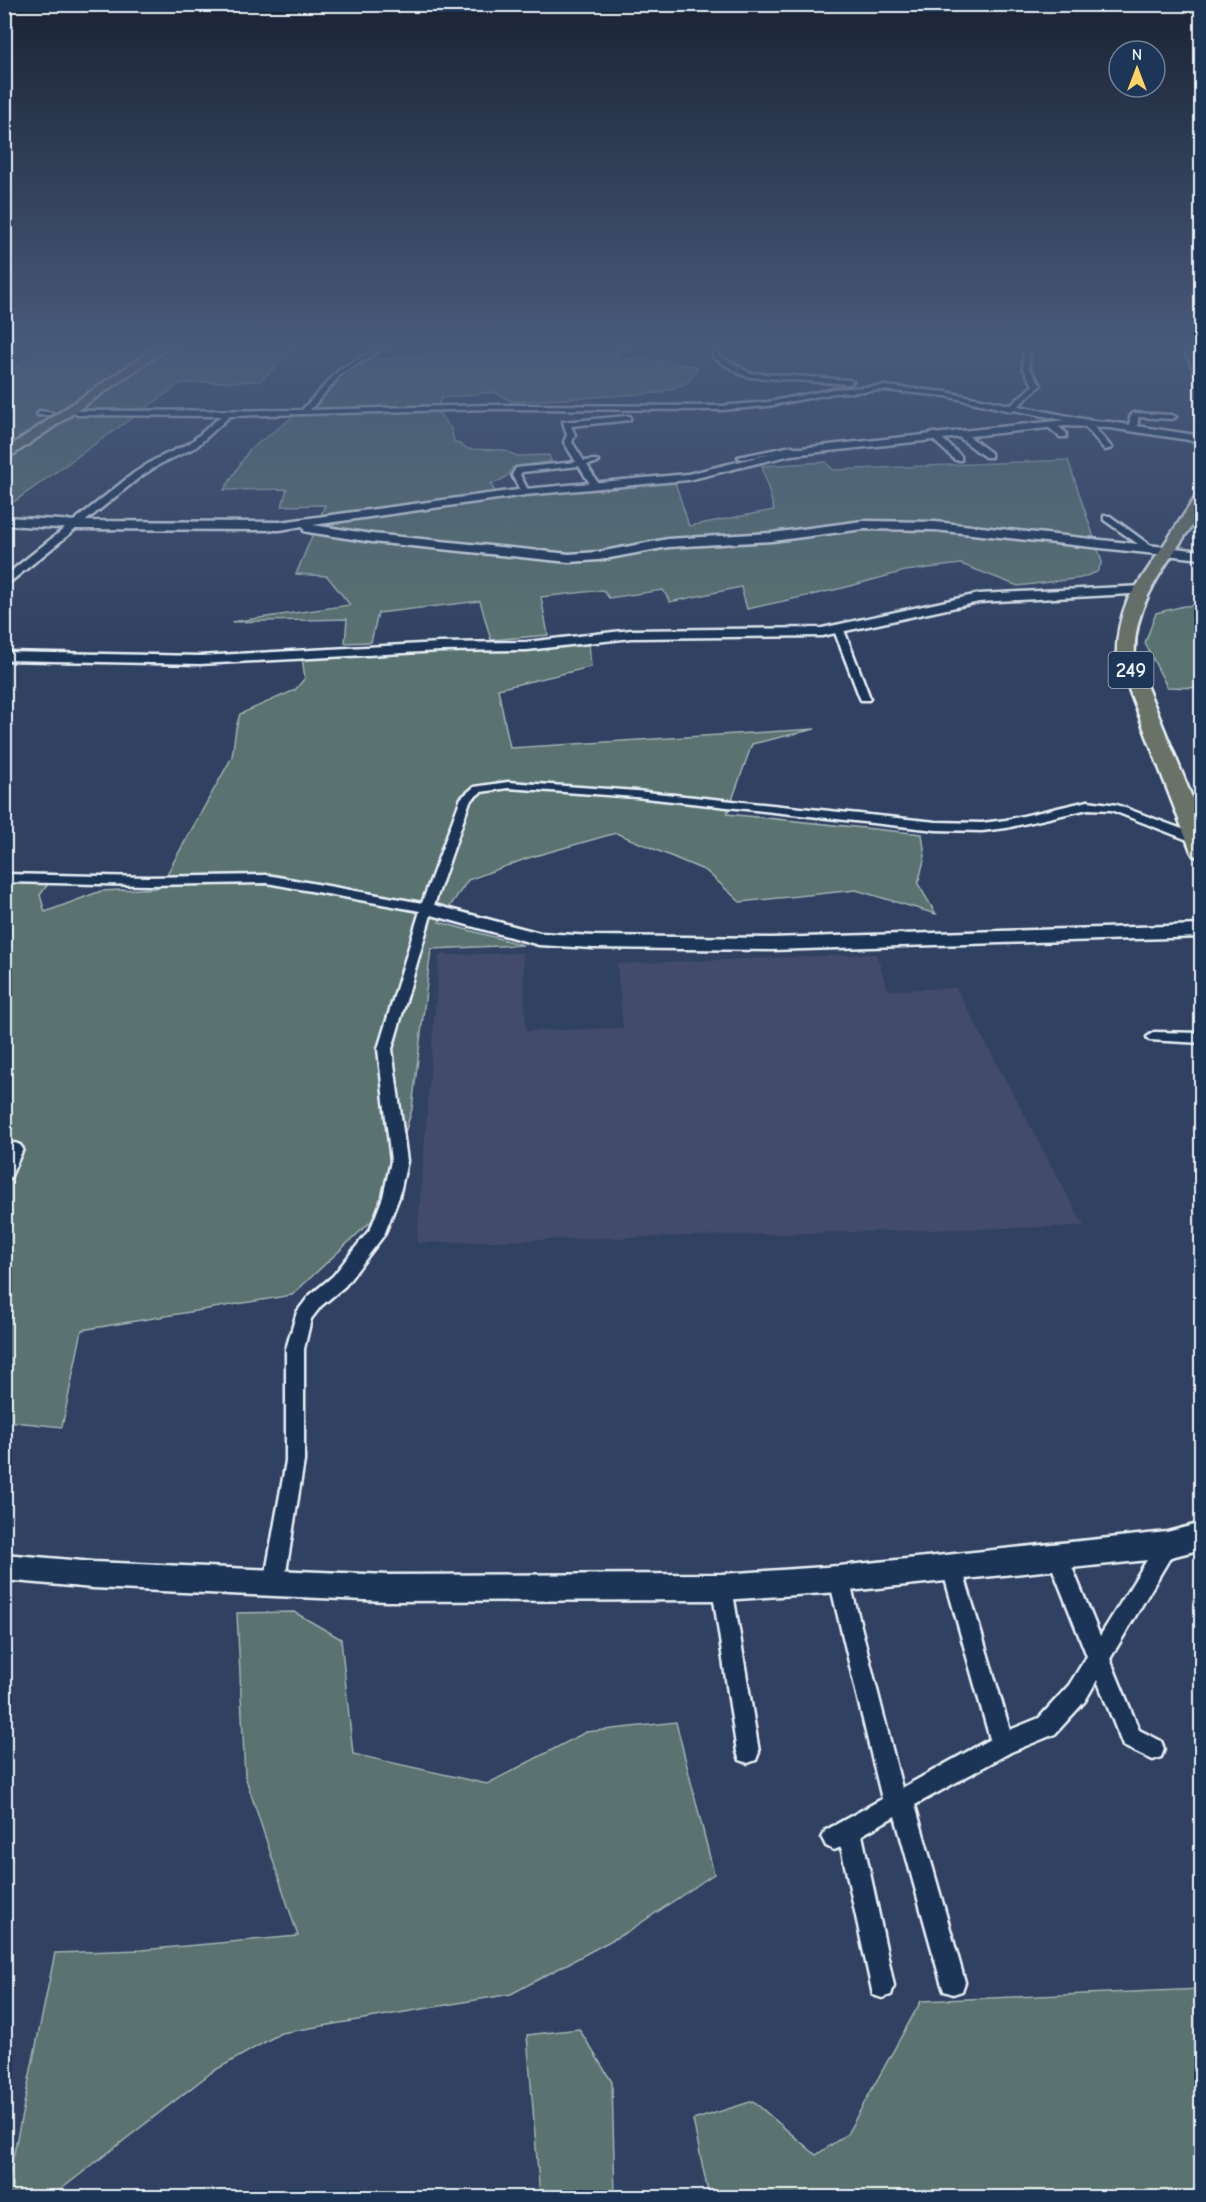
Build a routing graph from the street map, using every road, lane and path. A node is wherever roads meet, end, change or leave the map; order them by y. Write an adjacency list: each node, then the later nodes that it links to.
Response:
1 (19, 447): 9 (highway)
2 (189, 447): 20 (street)
3 (571, 447): 13 (street)
4 (837, 447): 7 (street)
5 (946, 447): 11 (street)
6 (977, 447): 8 (street)
7 (802, 451): 10 (street); 14 (street)
8 (988, 455)
9 (4, 457)
10 (741, 457)
11 (958, 458)
12 (595, 462): 13 (street)
13 (580, 463): 14 (street); 15 (street)
14 (595, 485): 15 (street)
15 (525, 492): 19 (street)
16 (1202, 498): 21 (highway, 249)
17 (1107, 518): 21 (street)
18 (4, 521): 20 (street)
19 (288, 524): 20 (street); 21 (street)
20 (78, 525): 23 (street)
21 (1160, 550): 22 (street); 24 (highway, 249)
22 (1202, 555)
23 (4, 584)
24 (1144, 590): 25 (street); 28 (highway, 249)
25 (839, 630): 26 (street); 27 (street)
26 (4, 656)
27 (865, 698)
28 (1199, 845): 30 (street)
29 (4, 878): 30 (street)
30 (427, 908): 31 (street); 42 (street)
31 (1202, 931)
32 (1154, 1037): 33 (street)
33 (1202, 1038)
34 (15, 1149): 35 (street)
35 (4, 1174)
36 (1202, 1536): 37 (street)
37 (1167, 1545): 38 (street); 44 (street)
38 (1058, 1557): 40 (street); 44 (street)
39 (4, 1567): 42 (street)
40 (952, 1568): 41 (street); 45 (street)
41 (839, 1578): 43 (street); 48 (street)
42 (274, 1584): 43 (street)
43 (722, 1587): 47 (street)
44 (1098, 1660): 45 (street); 46 (street)
45 (1003, 1744): 48 (street)
46 (1153, 1749)
47 (748, 1752)
48 (899, 1801): 49 (street); 50 (street)
49 (953, 1982)
50 (882, 1986)

